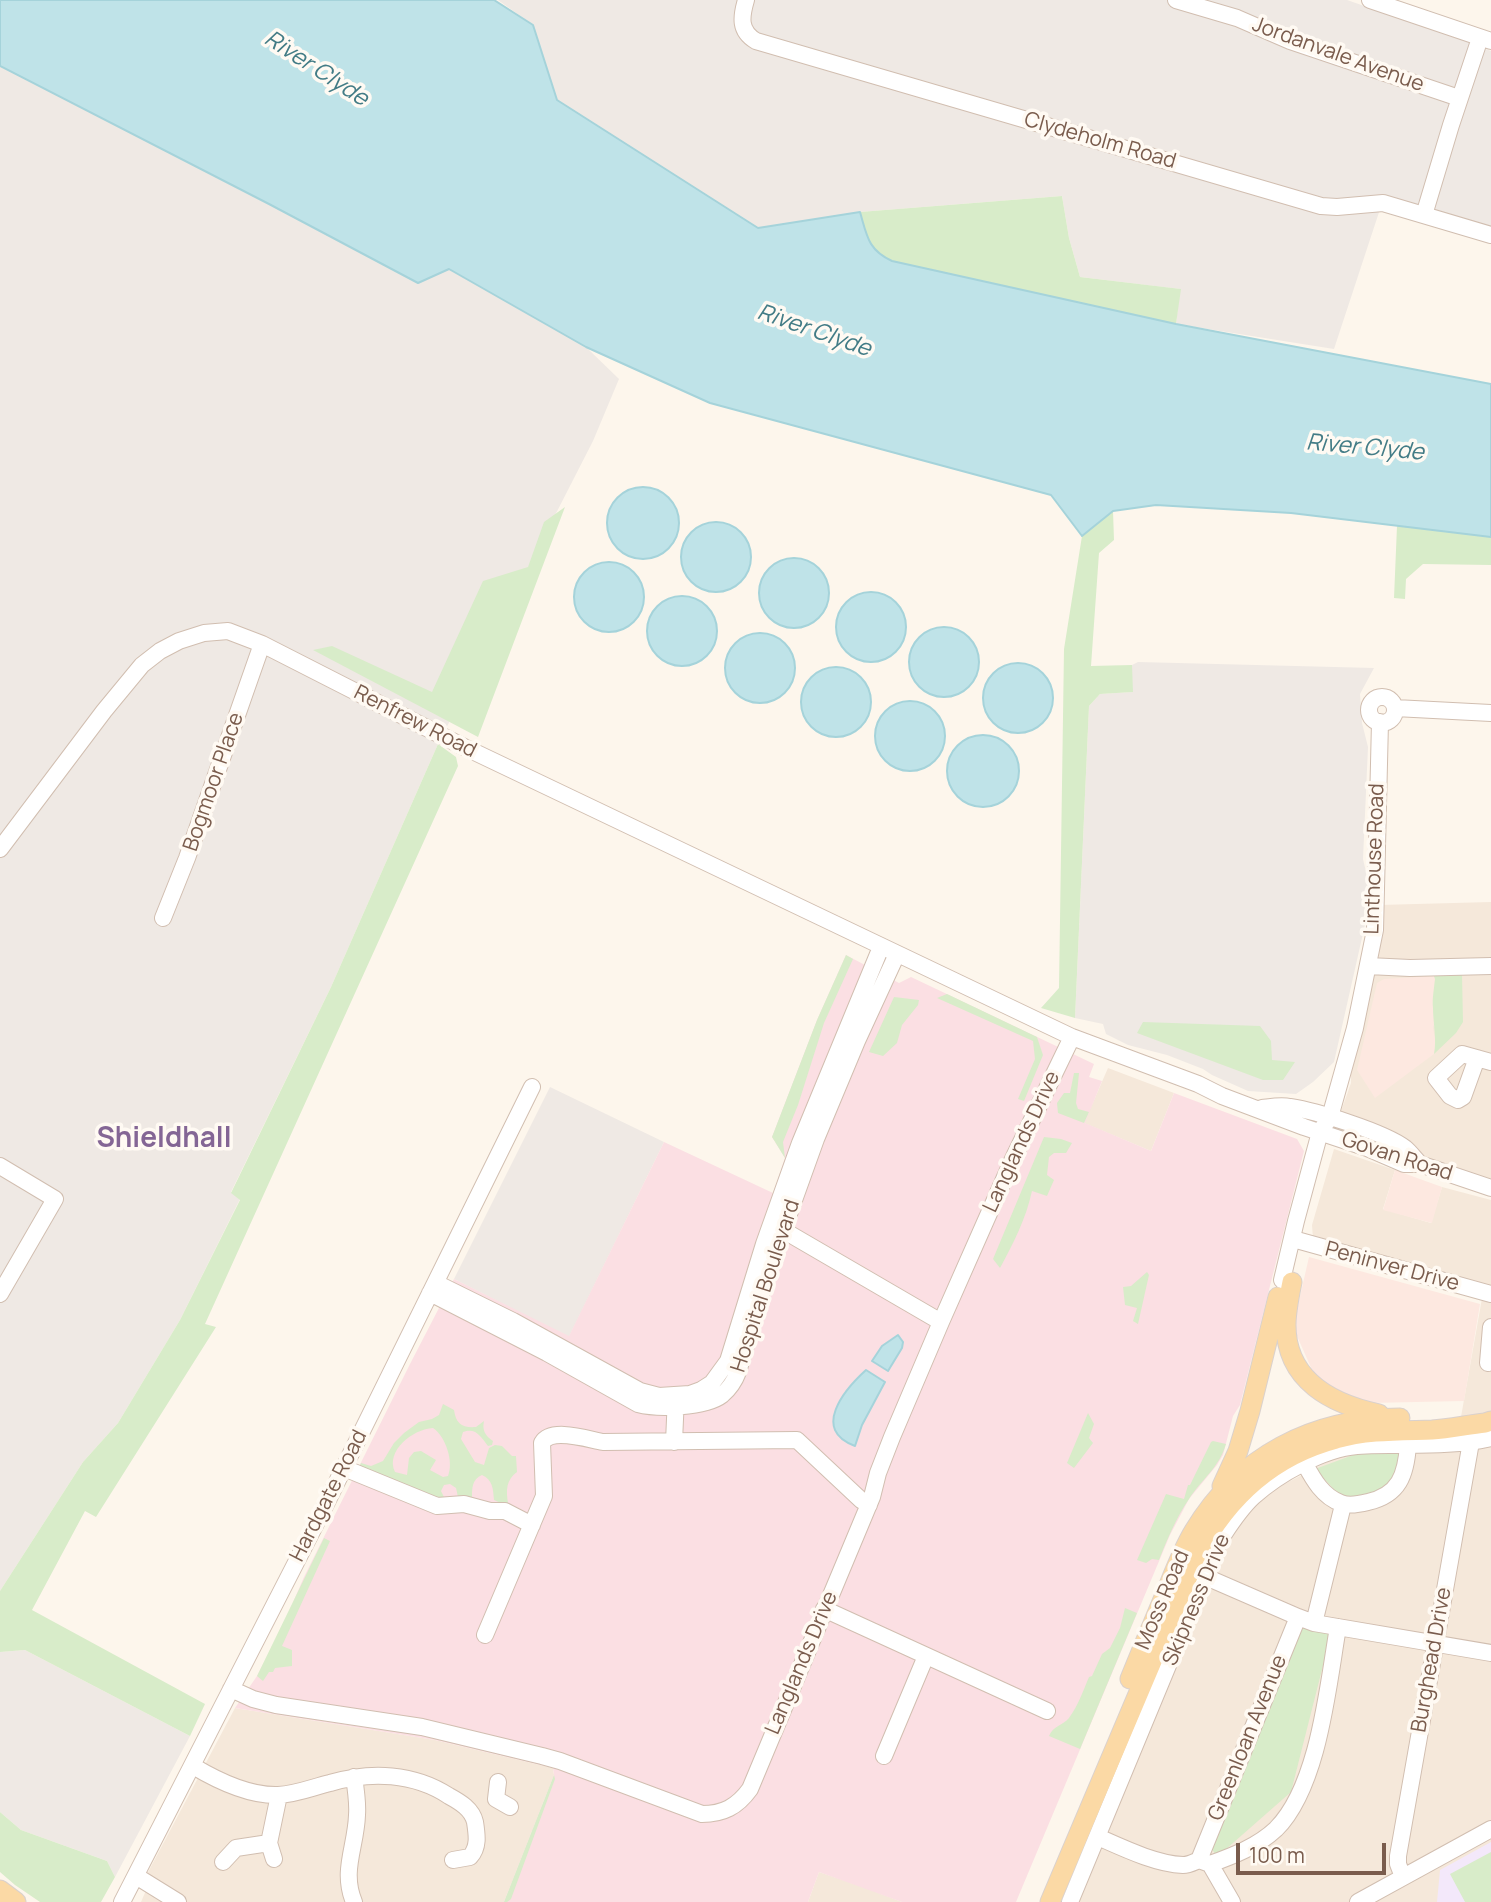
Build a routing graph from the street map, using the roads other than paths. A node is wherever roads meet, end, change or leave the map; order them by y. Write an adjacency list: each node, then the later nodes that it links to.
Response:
1 (746, 0): 6 (street, Clydeholm Road)
2 (1176, 0): 5 (street, Jordanvale Avenue)
3 (1370, 0): 4 (street)
4 (1486, 40): 5 (street)
5 (1460, 98): 6 (street)
6 (1424, 215): 7 (street, Clydeholm Road)
7 (1491, 235)
8 (262, 644): 12 (street, Renfrew Road); 13 (street, Bogmoor Place); 14 (street, Renfrew Road)
9 (1395, 708): 10 (street); 11 (street); 11 (street, Linthouse Road)
10 (1491, 713)
11 (1380, 722): 16 (street, Linthouse Road)
12 (0, 849)
13 (163, 918)
14 (881, 947): 15 (street, Renfrew Road); 26 (street, Hospital Boulevard)
15 (897, 954): 18 (street, Renfrew Road); 26 (street, Hospital Boulevard)
16 (1368, 966): 17 (street); 21 (street, Linthouse Road)
17 (1491, 966)
18 (1072, 1037): 20 (street, Govan Road); 32 (street, Langlands Drive)
19 (532, 1087): 29 (street, Hardgate Road)
20 (1257, 1108): 21 (street); 22 (street, Govan Road)
21 (1330, 1117): 22 (street, Linthouse Road); 23 (street)
22 (1326, 1134): 23 (street, Govan Road); 27 (street)
23 (1420, 1164): 25 (street, Govan Road)
24 (0, 1166): 30 (street)
25 (1491, 1188)
26 (778, 1227): 32 (street); 35 (street, Hospital Boulevard)
27 (1297, 1240): 28 (street); 31 (street, Peninver Drive)
28 (1287, 1281): 37 (main road); 45 (main road)
29 (433, 1288): 35 (street, Hospital Boulevard); 44 (street, Hardgate Road)
30 (0, 1294)
31 (1491, 1294)
32 (941, 1322): 47 (street, Langlands Drive)
33 (1491, 1327): 34 (street)
34 (1488, 1363)
35 (675, 1400): 40 (street)
36 (1491, 1408): 37 (main road)
37 (1404, 1418): 45 (main road, Moss Road)
38 (1491, 1421): 65 (main road, Moss Road)
39 (1491, 1438): 41 (street, Skipness Drive)
40 (674, 1442): 47 (street); 48 (street)
41 (1471, 1443): 42 (street, Skipness Drive); 55 (street, Burghead Drive)
42 (1408, 1446): 43 (street, Skipness Drive); 46 (street)
43 (1305, 1464): 46 (street); 49 (street, Skipness Drive)
44 (344, 1468): 48 (street); 58 (street, Hardgate Road)
45 (1216, 1500): 79 (main road, Moss Road)
46 (1343, 1504): 52 (street)
47 (869, 1505): 50 (street, Langlands Drive)
48 (531, 1525): 54 (street)
49 (1206, 1577): 51 (street); 68 (street, Skipness Drive)
50 (824, 1609): 57 (street); 58 (street, Langlands Drive)
51 (1298, 1617): 52 (street); 70 (street, Greenloan Avenue)
52 (1314, 1623): 53 (street)
53 (1338, 1627): 55 (street); 70 (street)
54 (485, 1635)
55 (1435, 1644): 56 (street); 73 (street, Burghead Drive)
56 (1491, 1653)
57 (926, 1656): 59 (street); 60 (street)
58 (231, 1689): 61 (street, Hardgate Road)
59 (1046, 1711)
60 (884, 1756)
61 (193, 1766): 64 (street); 72 (street, Hardgate Road)
62 (354, 1777): 64 (street); 66 (street); 78 (street)
63 (498, 1782): 66 (street)
64 (279, 1795): 69 (street)
65 (1089, 1807): 80 (main road, Moss Road); 81 (main road)
66 (473, 1815): 71 (street)
67 (1491, 1829): 73 (street)
68 (1098, 1837): 70 (street); 82 (street, Skipness Drive)
69 (223, 1862)
70 (1205, 1862): 83 (street)
71 (471, 1875)
72 (136, 1876): 76 (street, Hardgate Road); 77 (street)
73 (1403, 1877): 84 (street)
74 (0, 1890): 75 (main road)
75 (16, 1902)
76 (122, 1902)
77 (178, 1902)
78 (354, 1902)
79 (1036, 1902)
80 (1050, 1902)
81 (1059, 1902)
82 (1070, 1902)
83 (1231, 1902)
84 (1358, 1902)

